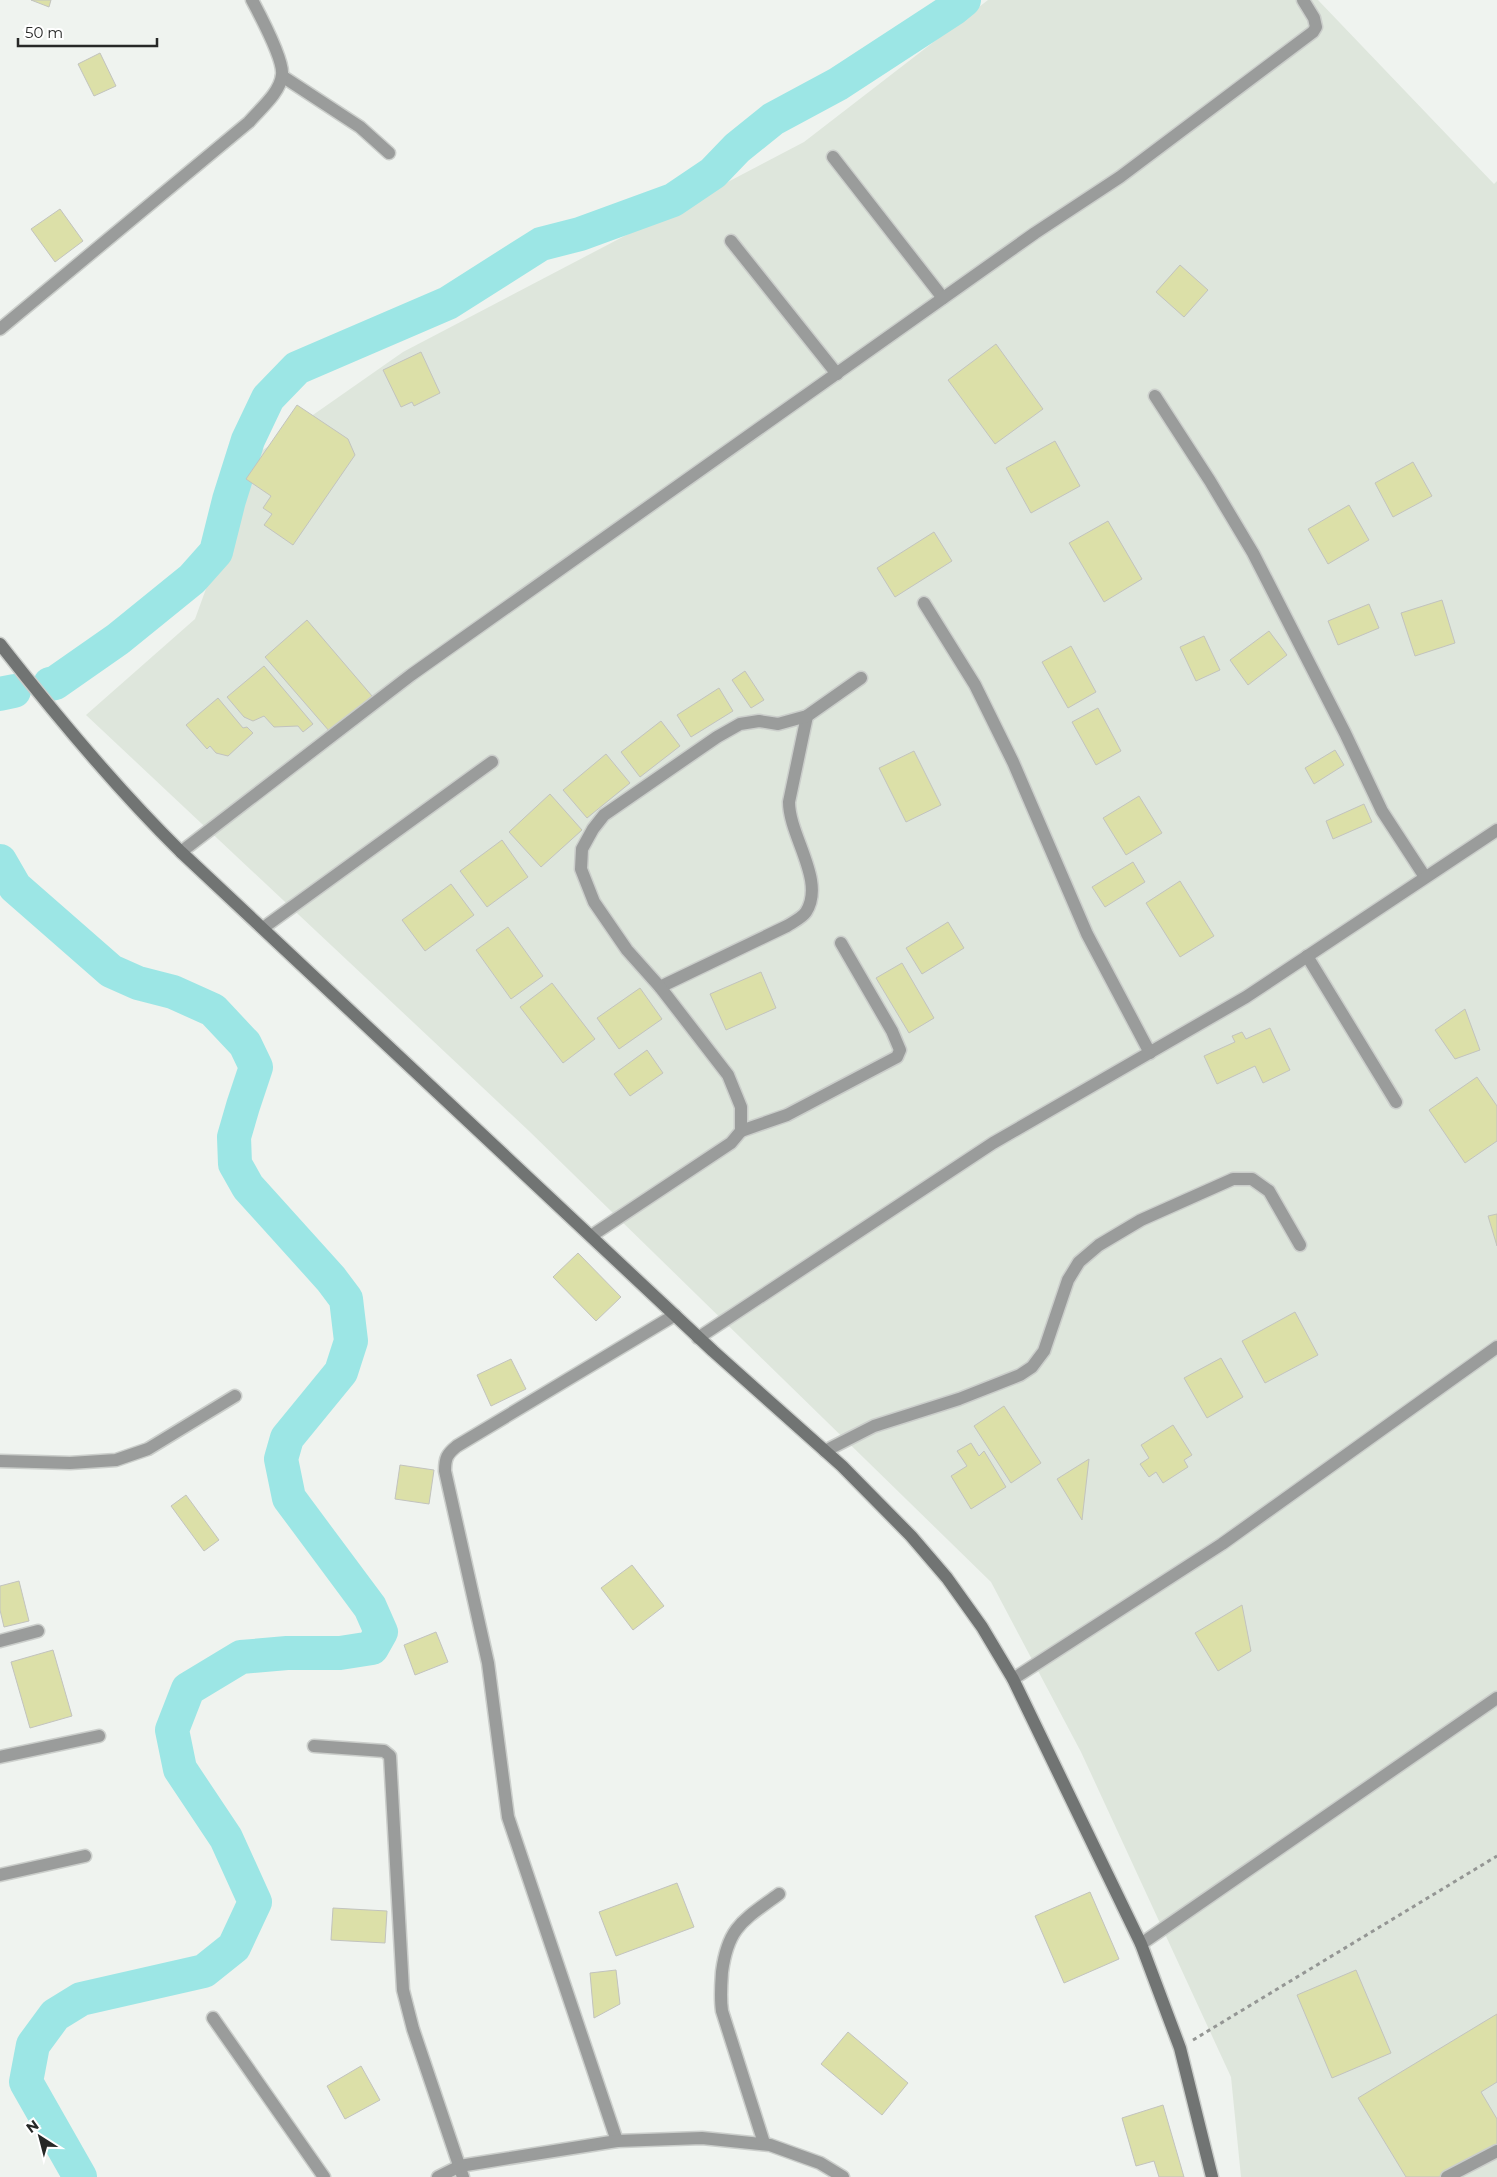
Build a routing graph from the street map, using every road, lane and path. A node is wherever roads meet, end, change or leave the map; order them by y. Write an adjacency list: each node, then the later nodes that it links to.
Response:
1 (252, 0): 3 (street)
2 (1303, 0): 7 (street)
3 (282, 76): 4 (street); 8 (street)
4 (389, 153)
5 (833, 157): 7 (street)
6 (731, 241): 9 (street)
7 (944, 298): 9 (street)
8 (0, 329)
9 (837, 374): 17 (street)
10 (1155, 396): 18 (street)
11 (924, 603): 23 (street)
12 (0, 644): 17 (main road)
13 (861, 678): 14 (street)
14 (808, 716): 22 (street); 22 (street)
15 (492, 762): 19 (street)
16 (1497, 830): 18 (street)
17 (181, 852): 19 (main road)
18 (1425, 877): 21 (street)
19 (263, 928): 26 (main road)
20 (841, 943): 25 (street)
21 (1307, 956): 23 (street); 24 (street)
22 (660, 987): 25 (street)
23 (1150, 1053): 29 (street)
24 (1396, 1102)
25 (741, 1131): 26 (street)
26 (591, 1236): 28 (main road)
27 (1300, 1245): 32 (street)
28 (675, 1315): 29 (main road); 48 (street)
29 (698, 1338): 32 (main road)
30 (1497, 1347): 36 (street)
31 (235, 1396): 33 (street)
32 (825, 1451): 36 (main road)
33 (0, 1461)
34 (38, 1631): 35 (street)
35 (0, 1640)
36 (1012, 1679): 45 (main road)
37 (1497, 1698): 45 (street)
38 (99, 1736): 40 (street)
39 (314, 1746): 51 (street)
40 (0, 1757)
41 (85, 1856): 43 (street)
42 (1497, 1856): 47 (path)
43 (0, 1875)
44 (779, 1894): 49 (street)
45 (1141, 1944): 47 (main road)
46 (213, 2018): 52 (street)
47 (1180, 2048): 55 (main road)
48 (617, 2141): 49 (street); 51 (street)
49 (764, 2144): 54 (street)
50 (1497, 2151): 56 (street)
51 (461, 2172): 53 (street)
52 (324, 2177)
53 (438, 2177)
54 (843, 2177)
55 (1212, 2177)
56 (1447, 2177)

